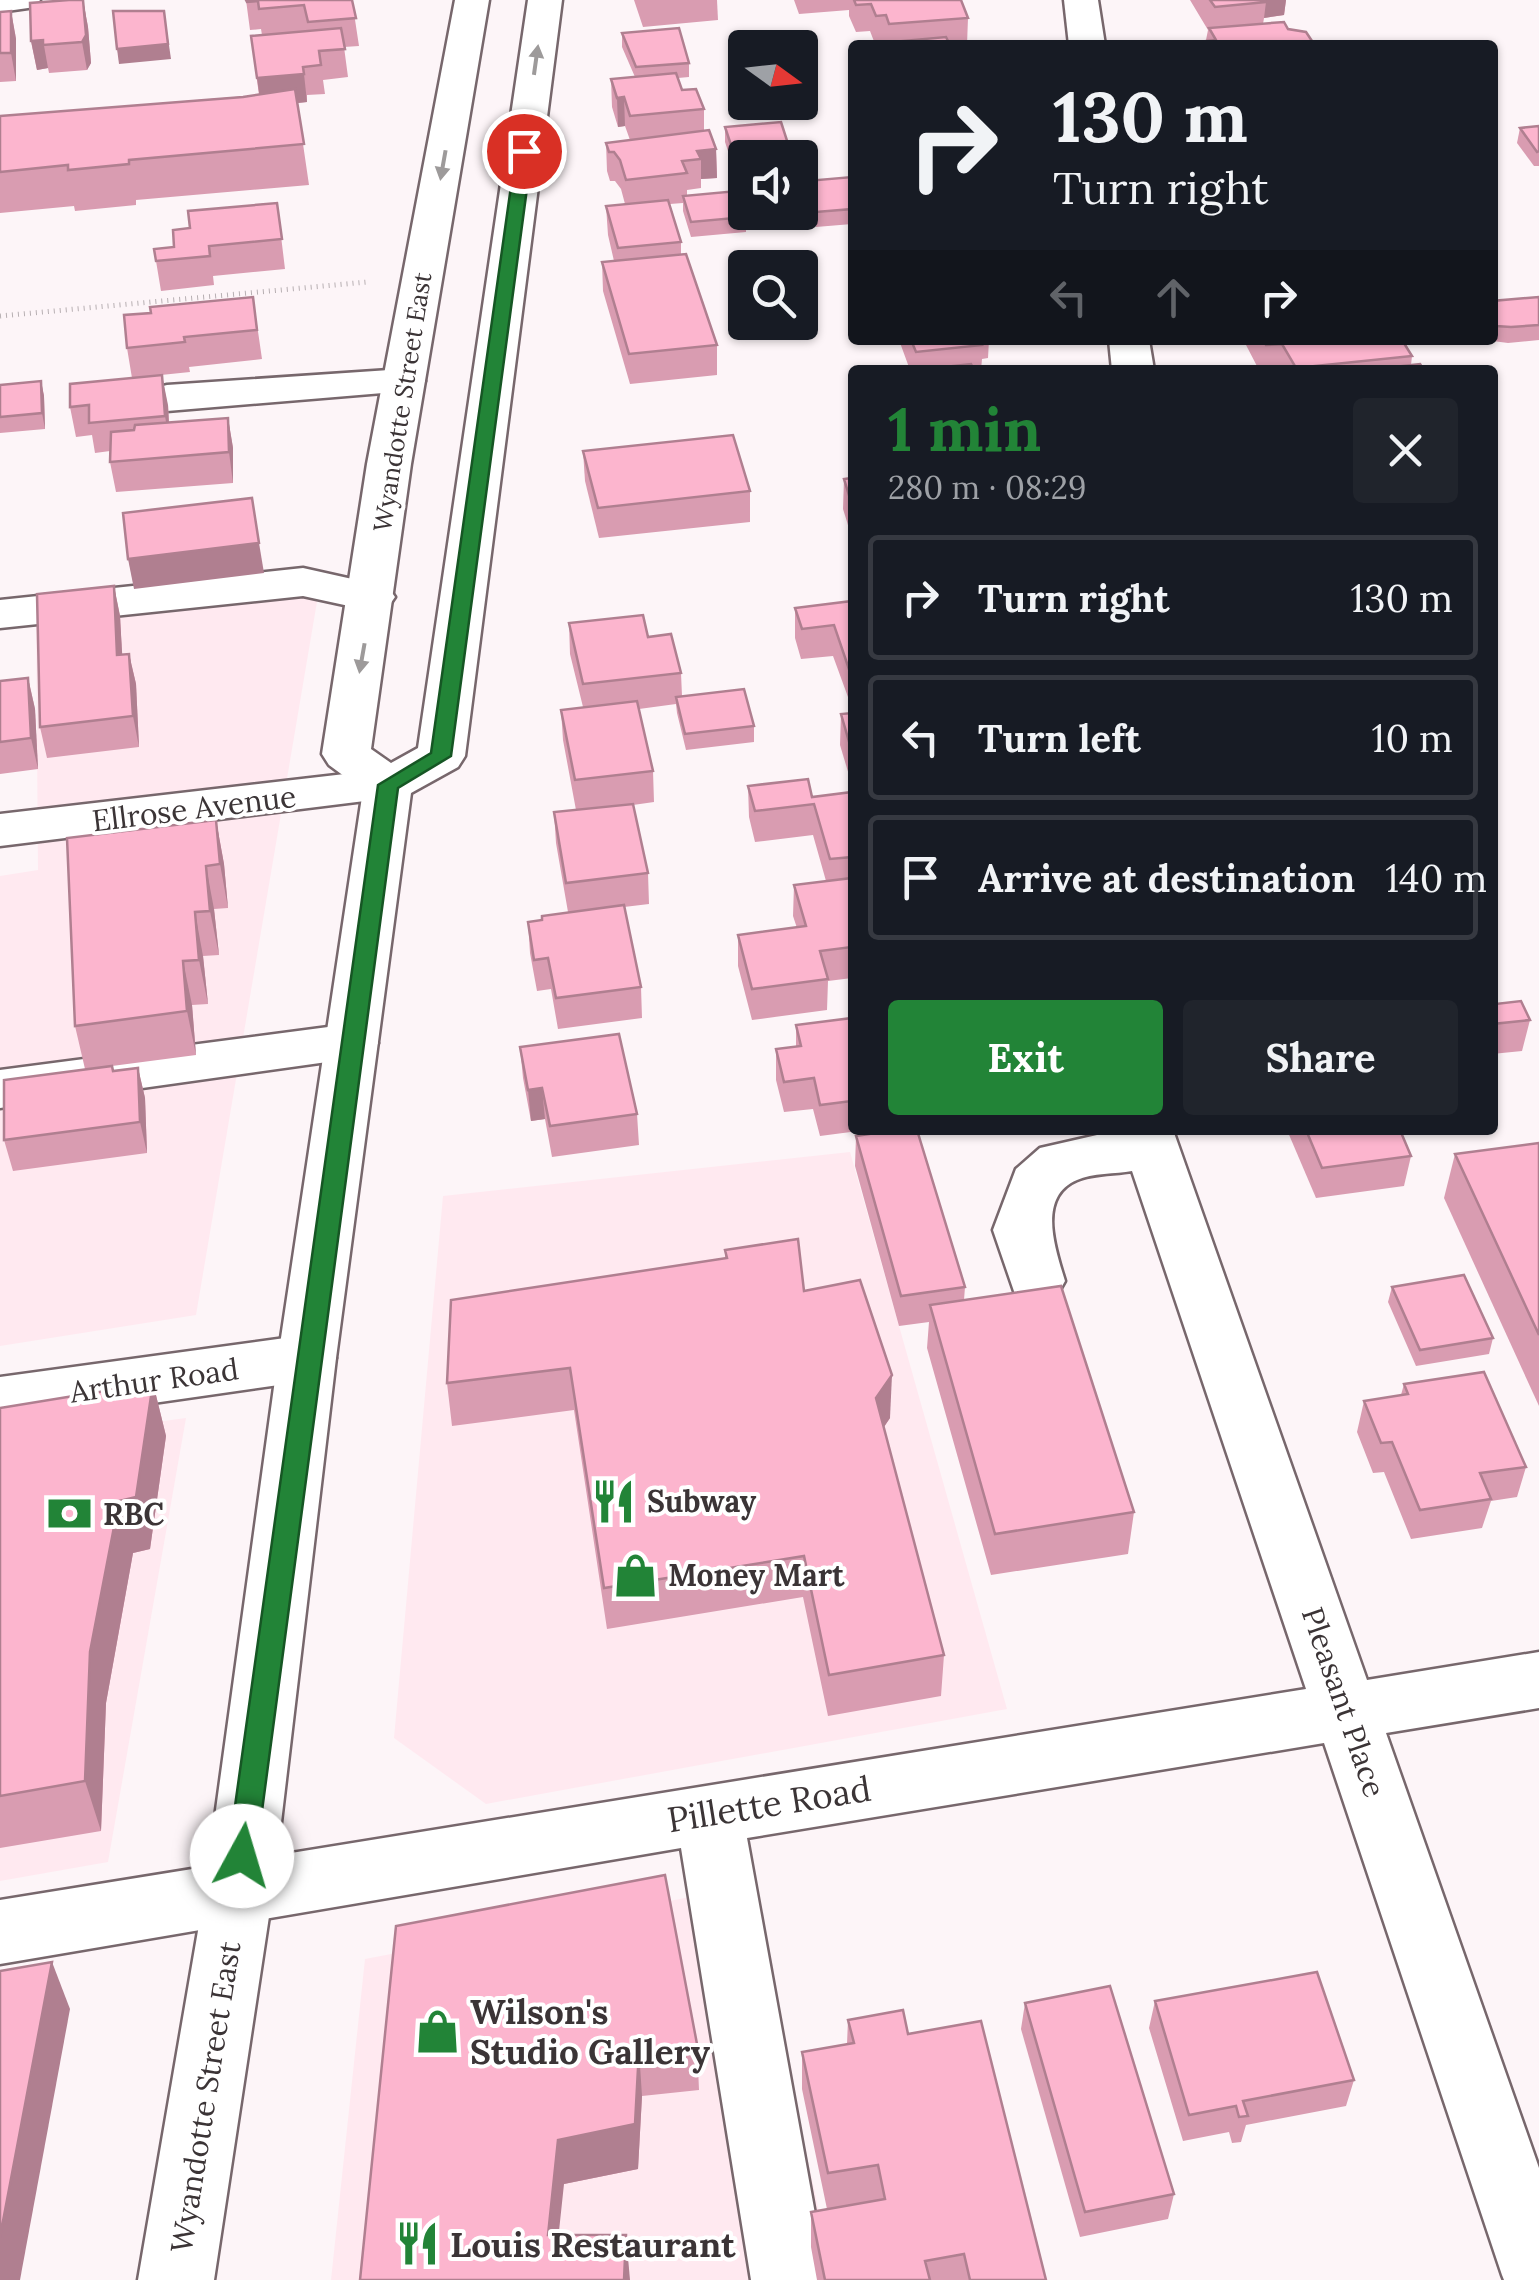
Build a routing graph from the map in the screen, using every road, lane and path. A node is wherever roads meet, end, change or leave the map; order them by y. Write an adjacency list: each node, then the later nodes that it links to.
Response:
1 (23, 0): 5 (main road)
2 (472, 0): 9 (main road, Wyandotte Street East, one-way to 9)
3 (545, 0): 13 (main road, one-way to 3)
4 (1081, 0): 6 (main road)
5 (0, 2)
6 (1086, 40)
7 (376, 281): 8 (path)
8 (0, 316)
9 (404, 381): 10 (main road); 11 (main road, Wyandotte Street East)
10 (167, 398)
11 (372, 597): 12 (main road); 13 (main road, Wyandotte Street East, one-way to 13)
12 (0, 614)
13 (388, 785): 14 (main road, Ellrose Avenue); 15 (main road, Wyandotte Street East)
14 (0, 830)
15 (351, 1043): 16 (main road); 19 (main road, Wyandotte Street East)
16 (0, 1089)
17 (1150, 1139): 18 (main road); 22 (main road, Pleasant Place)
18 (1036, 1280)
19 (307, 1358): 20 (main road, Arthur Road); 24 (main road, Wyandotte Street East)
20 (0, 1401)
21 (1539, 1680): 22 (main road, Pillette Road)
22 (1347, 1711): 23 (main road, Pillette Road); 26 (main road, Pleasant Place)
23 (709, 1814): 24 (main road, Pillette Road); 28 (main road)
24 (239, 1890): 25 (main road, Pillette Road); 27 (main road, Wyandotte Street East)
25 (0, 1932)
26 (1528, 2272)
27 (176, 2280)
28 (788, 2280)

